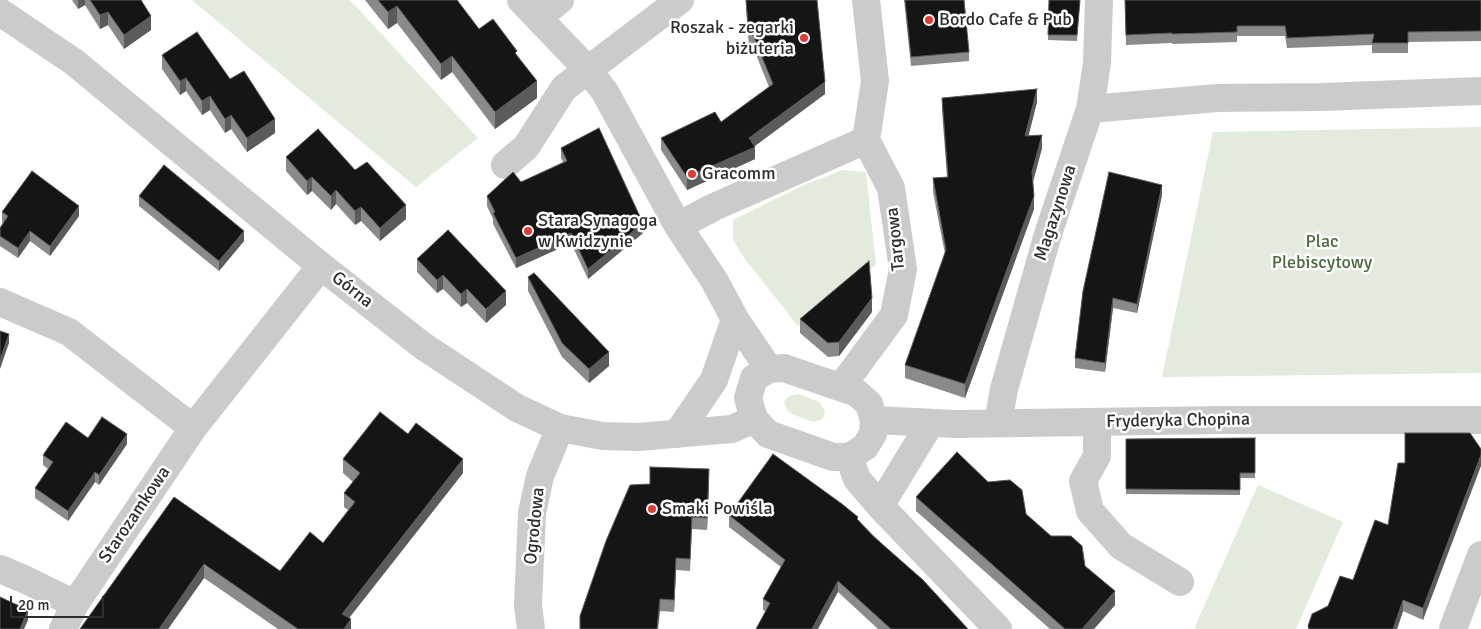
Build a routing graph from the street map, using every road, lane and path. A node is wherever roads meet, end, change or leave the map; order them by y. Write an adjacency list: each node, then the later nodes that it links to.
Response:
1 (560, 0): 5 (street)
2 (680, 0): 7 (street)
3 (866, 0): 10 (street)
4 (1099, 0): 9 (street, Magazynowa)
5 (530, 9): 7 (street)
6 (0, 12): 13 (street, Górna)
7 (588, 70): 11 (street); 12 (street)
8 (1481, 91): 9 (street)
9 (1090, 109): 22 (street, Magazynowa)
10 (866, 140): 12 (street); 17 (street, Targowa)
11 (505, 165)
12 (678, 226): 15 (street)
13 (321, 266): 24 (street, Starozamkowa); 25 (street, Górna)
14 (0, 302): 24 (street)
15 (735, 319): 16 (street); 26 (street)
16 (769, 369): 17 (street); 18 (street)
17 (841, 387): 19 (street)
18 (754, 419): 26 (street, Górna); 27 (street)
19 (874, 420): 23 (street, Fryderyka Chopina); 27 (street)
20 (1481, 420): 21 (street, Fryderyka Chopina)
21 (1096, 422): 22 (street, Fryderyka Chopina); 31 (street)
22 (998, 423): 23 (street, Fryderyka Chopina)
23 (930, 424): 28 (street)
24 (193, 428): 32 (street, Starozamkowa)
25 (560, 428): 26 (street, Górna); 34 (street, Ogrodowa)
26 (677, 434)
27 (849, 457): 28 (street)
28 (880, 506): 35 (street)
29 (1481, 555): 36 (street)
30 (0, 569): 32 (street)
31 (1180, 582)
32 (75, 604): 33 (street, Starozamkowa)
33 (63, 629)
34 (531, 629)
35 (998, 629)
36 (1453, 629)

